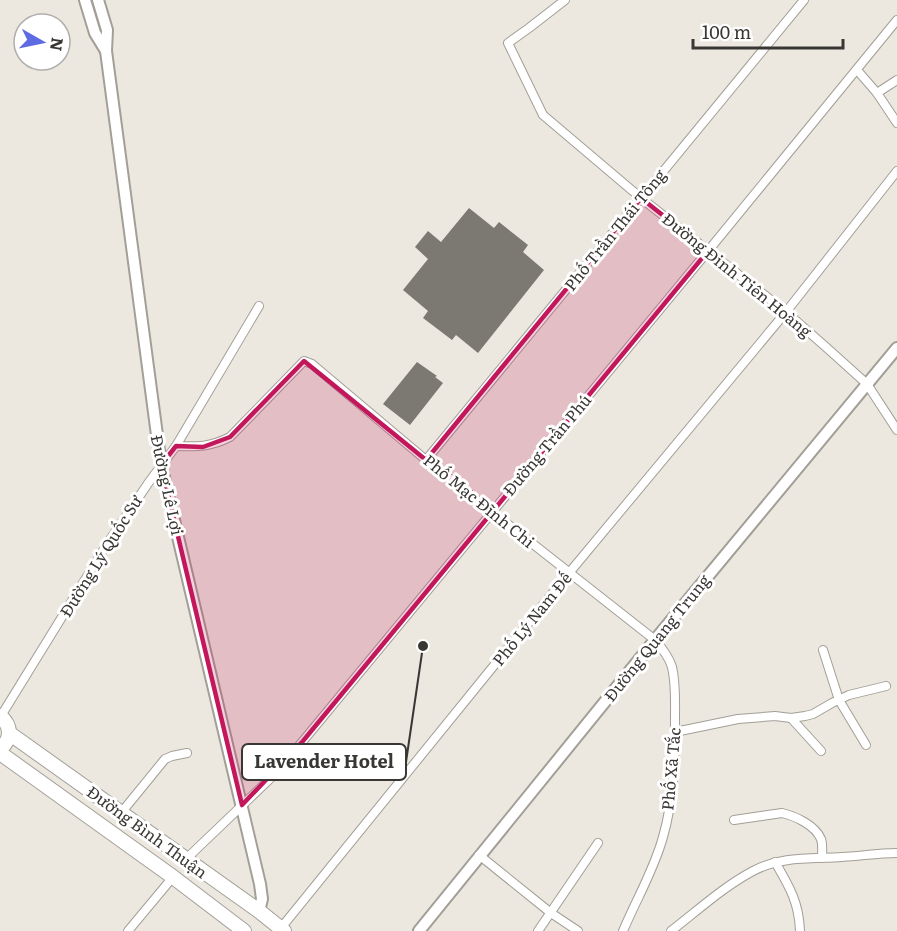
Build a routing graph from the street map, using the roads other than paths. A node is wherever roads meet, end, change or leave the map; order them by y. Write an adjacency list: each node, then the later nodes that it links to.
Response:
1 (85, 0): 6 (street, Đường Lê Lợi)
2 (98, 0): 6 (street, Đường Lê Lợi)
3 (565, 0): 12 (street, Đường Đinh Tiên Hoàng)
4 (804, 0): 12 (street, Phố Trần Thái Tông)
5 (897, 20): 7 (street, Đường Trần Phú)
6 (106, 51): 21 (street, Đường Lê Lợi)
7 (856, 70): 9 (street); 13 (street, Đường Trần Phú)
8 (897, 80): 9 (street)
9 (877, 93): 10 (street)
10 (897, 123)
11 (897, 171): 15 (street, Phố Lý Nam Đế)
12 (641, 198): 13 (street, Đường Đinh Tiên Hoàng); 20 (street, Phố Trần Thái Tông)
13 (708, 251): 15 (street, Đường Đinh Tiên Hoàng); 22 (street, Đường Trần Phú)
14 (260, 306): 19 (street, Đường Lý Quốc Sư)
15 (786, 312): 17 (street, Đường Đinh Tiên Hoàng); 23 (street, Phố Lý Nam Đế)
16 (897, 348): 17 (street, Đường Quang Trung)
17 (867, 384): 18 (street, Đường Đinh Tiên Hoàng); 24 (street, Đường Quang Trung)
18 (897, 430)
19 (176, 446): 20 (street, Phố Mạc Đĩnh Chi); 21 (street, Đường Lý Quốc Sư)
20 (426, 460): 22 (street, Phố Mạc Đĩnh Chi)
21 (161, 465): 28 (street, Đường Lý Quốc Sư); 36 (street, Đường Lê Lợi)
22 (492, 512): 23 (street, Phố Mạc Đĩnh Chi); 36 (street, Đường Trần Phú)
23 (569, 573): 24 (street, Phố Mạc Đĩnh Chi); 48 (street, Phố Lý Nam Đế)
24 (655, 640): 30 (street, Phố Xã Tắc); 41 (street, Đường Quang Trung)
25 (823, 650): 27 (street)
26 (886, 686): 27 (street)
27 (839, 700): 29 (street); 32 (street)
28 (1, 716): 31 (highway)
29 (791, 718): 30 (street); 34 (street)
30 (675, 732): 54 (street, Phố Xã Tắc)
31 (9, 733): 33 (highway); 37 (highway, Đường Bình Thuận)
32 (866, 745)
33 (0, 751): 45 (highway, Đường Bình Thuận)
34 (821, 751)
35 (188, 753): 37 (street)
36 (243, 805): 43 (street, Đường Trần Phú); 46 (street, Đường Lê Lợi)
37 (120, 813): 43 (highway, Đường Bình Thuận)
38 (734, 819): 42 (street)
39 (598, 843): 47 (street)
40 (897, 853): 42 (street)
41 (479, 855): 47 (street); 51 (street, Đường Quang Trung)
42 (822, 858): 44 (street)
43 (186, 860): 46 (highway, Đường Bình Thuận)
44 (775, 862): 55 (street); 56 (street)
45 (172, 877): 49 (street); 50 (highway, Đường Bình Thuận)
46 (259, 911): 48 (highway, Đường Bình Thuận)
47 (551, 914): 52 (street); 53 (street)
48 (282, 930)
49 (128, 931)
50 (244, 931)
51 (419, 931)
52 (538, 931)
53 (578, 931)
54 (622, 931)
55 (671, 931)
56 (800, 931)

